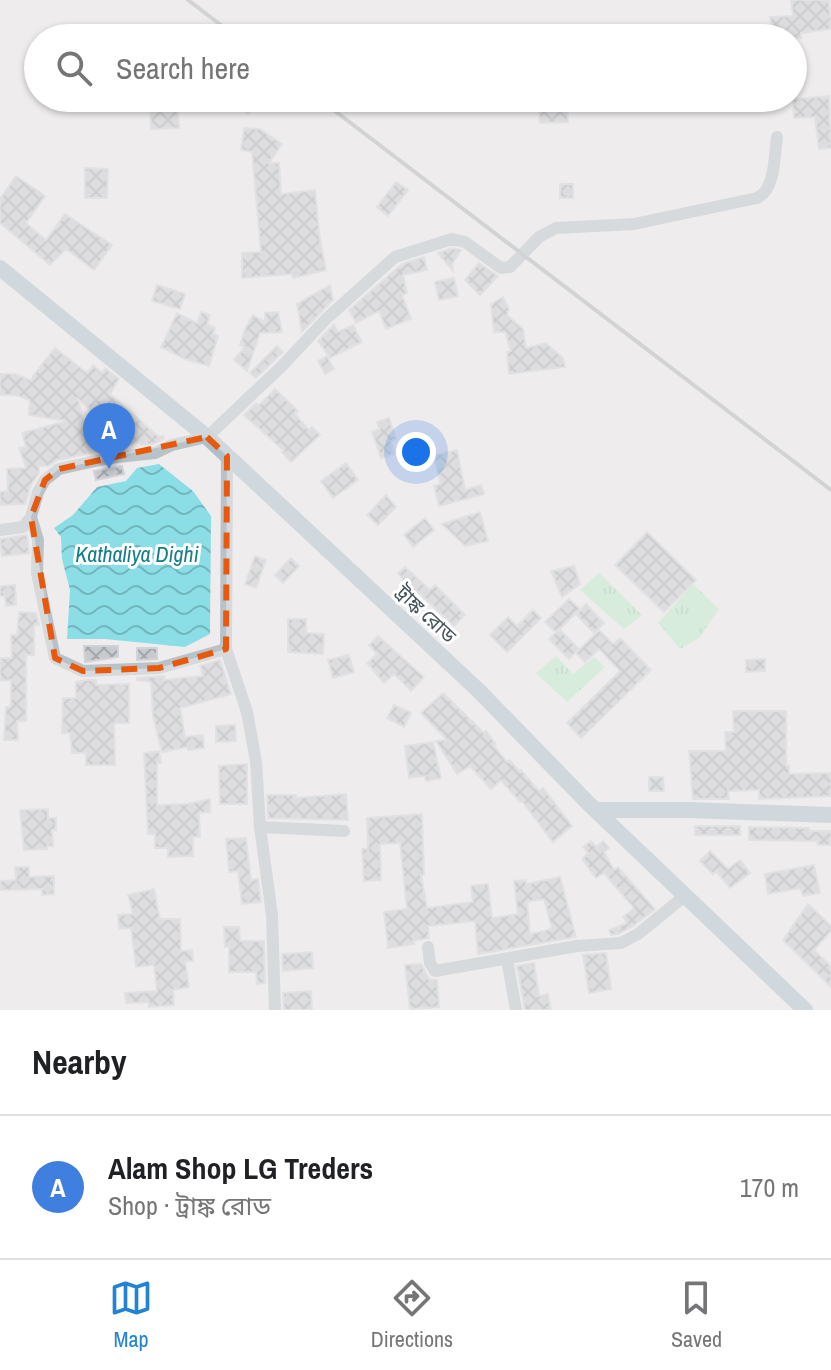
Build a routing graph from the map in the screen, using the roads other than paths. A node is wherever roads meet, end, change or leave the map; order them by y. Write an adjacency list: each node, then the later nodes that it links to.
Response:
1 (777, 137): 3 (street)
2 (2, 274): 3 (main road, ট্রাঙ্ক রোড)
3 (207, 437): 4 (main road, ট্রাঙ্ক রোড); 5 (street)
4 (227, 456): 7 (street); 8 (main road, ট্রাঙ্ক রোড)
5 (31, 517): 6 (street); 7 (street)
6 (0, 530)
7 (226, 649): 10 (street)
8 (598, 810): 9 (main road); 12 (main road, ট্রাঙ্ক রোড)
9 (831, 815)
10 (260, 827): 11 (street); 15 (street)
11 (344, 831)
12 (686, 895): 14 (street); 17 (main road, ট্রাঙ্ক রোড)
13 (428, 947): 14 (street)
14 (507, 959): 16 (street)
15 (275, 1010)
16 (516, 1010)
17 (805, 1010)

